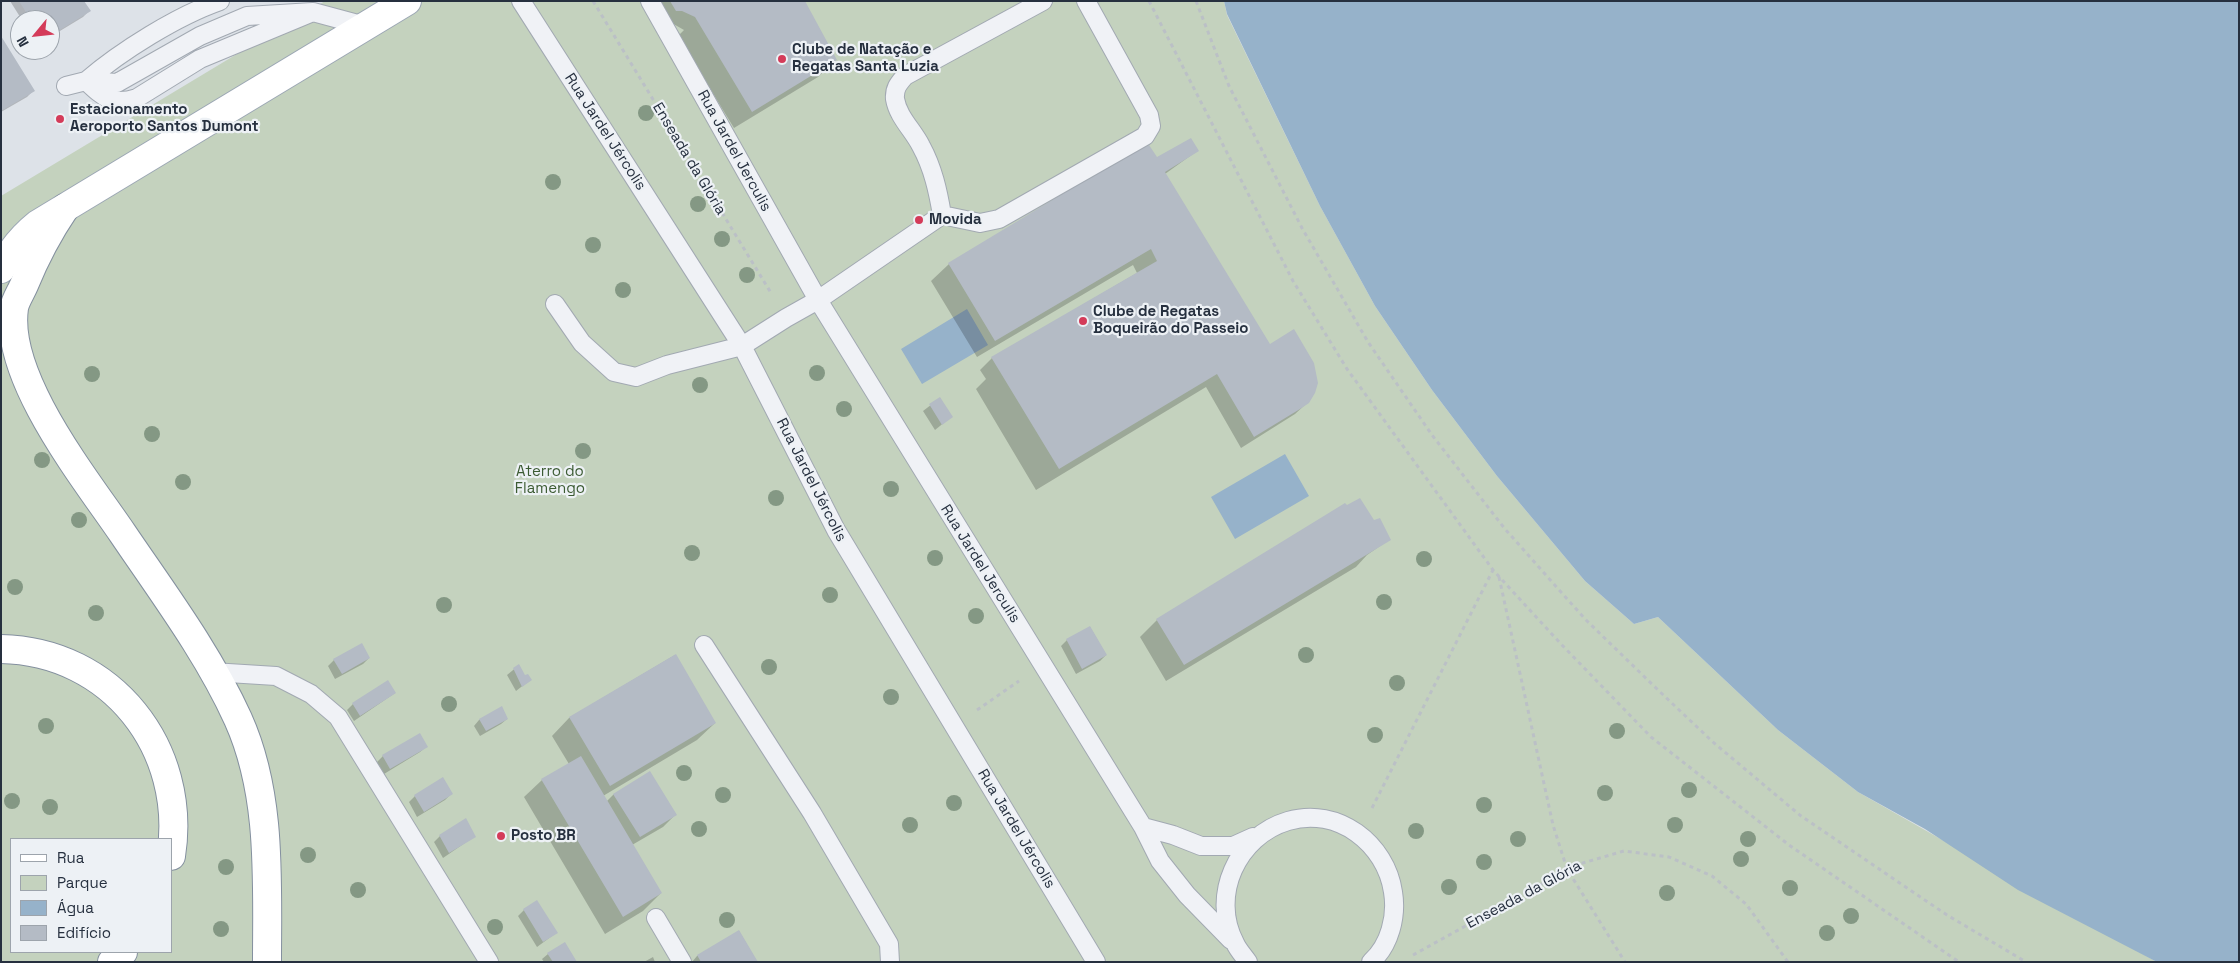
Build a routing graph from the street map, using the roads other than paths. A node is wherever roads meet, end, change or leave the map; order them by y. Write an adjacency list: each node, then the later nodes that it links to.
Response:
1 (220, 1): 10 (lane)
2 (268, 1): 8 (lane)
3 (407, 1): 9 (main road)
4 (521, 1): 17 (lane, Rua Jardel Jércolis)
5 (650, 1): 15 (lane, Rua Jardel Jerculis)
6 (1043, 1): 13 (lane)
7 (1086, 1): 13 (lane)
8 (313, 12): 9 (lane); 10 (lane)
9 (365, 26): 12 (main road)
10 (86, 81): 11 (lane)
11 (66, 86)
12 (65, 208): 14 (main road); 20 (main road)
13 (942, 216): 15 (lane)
14 (1, 269)
15 (818, 300): 17 (lane); 21 (lane, Rua Jardel Jerculis)
16 (555, 304): 17 (lane)
17 (742, 346): 32 (lane, Rua Jardel Jércolis)
18 (704, 645): 31 (lane)
19 (1, 649): 23 (main road)
20 (212, 672): 28 (main road); 29 (lane)
21 (1143, 827): 22 (lane); 25 (lane, Rua Jardel Jerculis)
22 (1266, 830): 25 (lane); 34 (lane)
23 (172, 847)
24 (656, 918): 30 (lane)
25 (1235, 943): 33 (lane)
26 (122, 953): 27 (main road)
27 (112, 962)
28 (267, 962)
29 (488, 962)
30 (682, 962)
31 (890, 962)
32 (1096, 962)
33 (1248, 962)
34 (1371, 962)

